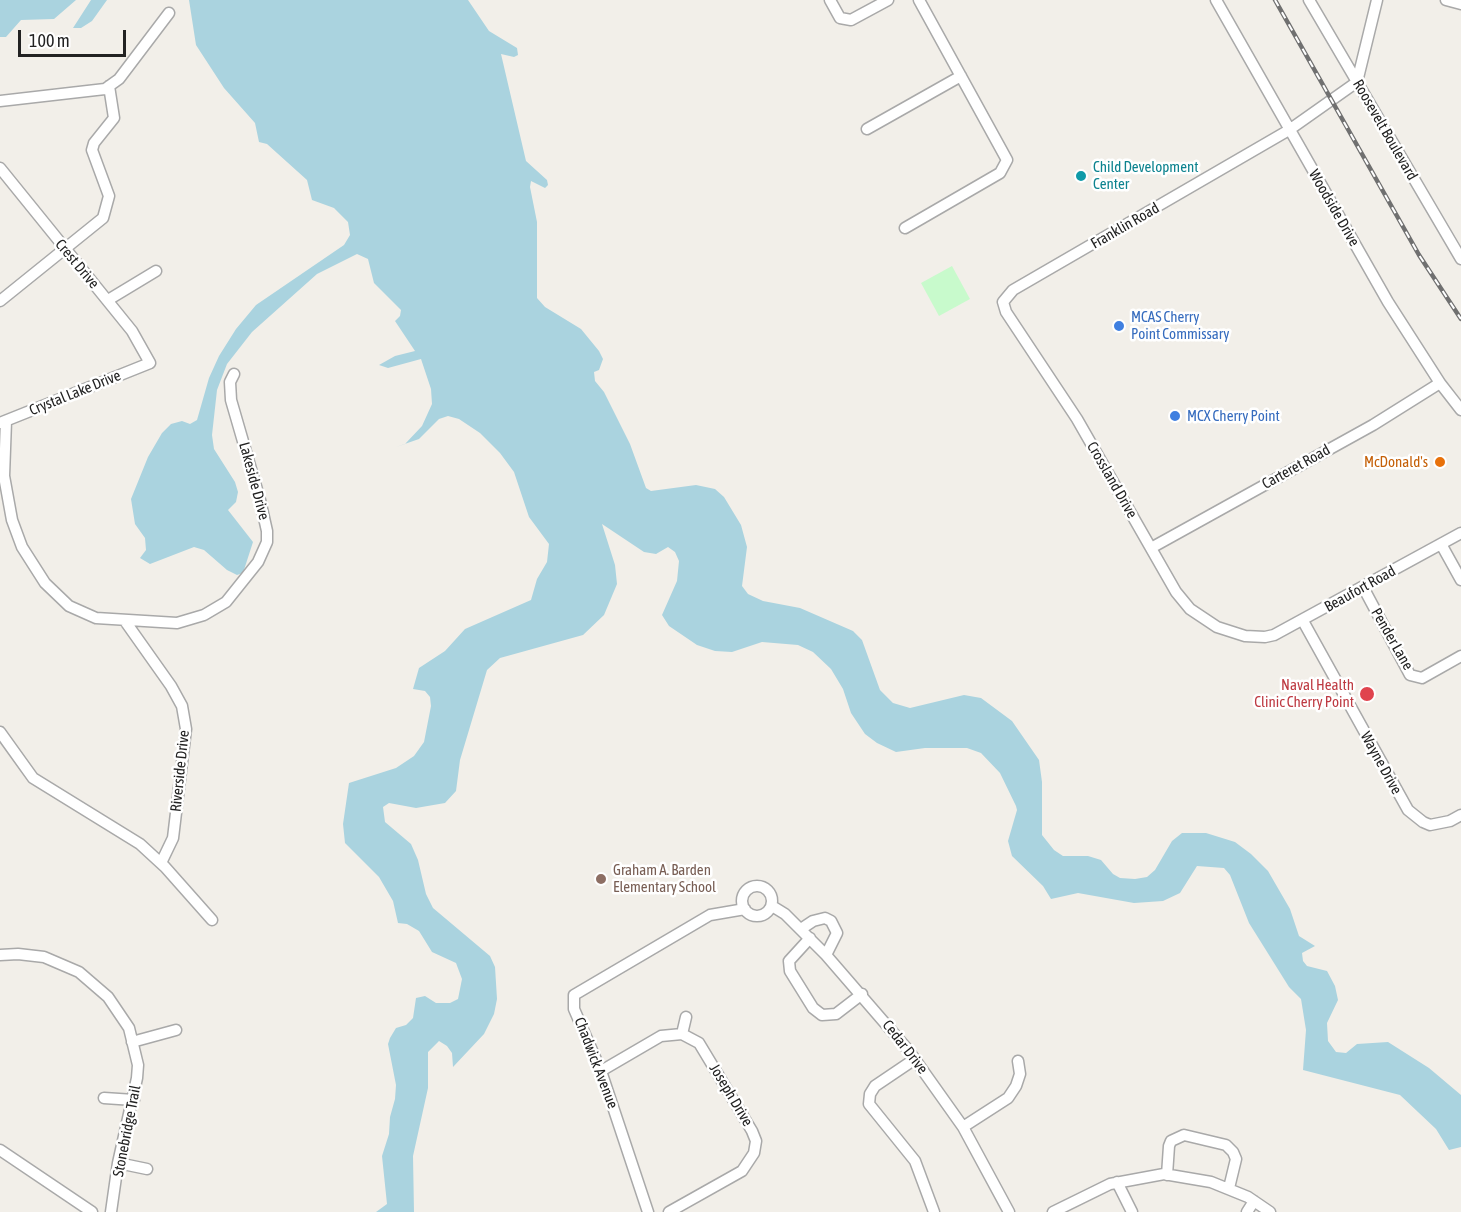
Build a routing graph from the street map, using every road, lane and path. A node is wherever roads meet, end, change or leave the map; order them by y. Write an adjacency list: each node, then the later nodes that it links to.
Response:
1 (830, 0): 2 (street)
2 (888, 0)
3 (919, 0): 10 (street)
4 (1216, 0): 15 (street, Woodside Drive)
5 (1309, 0): 11 (street, Roosevelt Boulevard)
6 (1377, 0): 11 (street)
7 (1446, 0): 8 (street)
8 (1461, 4)
9 (169, 13): 12 (street)
10 (961, 76): 14 (street); 17 (street)
11 (1357, 82): 15 (street, Franklin Road); 19 (street, Roosevelt Boulevard)
12 (109, 86): 13 (street); 18 (street)
13 (0, 101)
14 (867, 129)
15 (1289, 130): 21 (street, Franklin Road); 26 (street, Woodside Drive)
16 (0, 168): 18 (street, Crest Drive)
17 (905, 228)
18 (64, 248): 22 (street, Crest Drive); 23 (street)
19 (1461, 259)
20 (156, 271): 22 (street)
21 (1012, 290): 31 (street, Crossland Drive)
22 (108, 300): 24 (street, Crest Drive)
23 (0, 301)
24 (150, 363): 28 (street, Crystal Lake Drive)
25 (234, 374): 34 (street, Lakeside Drive)
26 (1440, 384): 27 (street, Woodside Drive); 31 (street, Carteret Road)
27 (1461, 410)
28 (3, 422): 34 (street, Lakeside Drive)
29 (1461, 533): 30 (street, Beaufort Road)
30 (1441, 544): 32 (street); 33 (street, Beaufort Road)
31 (1151, 548): 36 (street, Crossland Drive)
32 (1461, 580)
33 (1363, 587): 35 (street, Beaufort Road); 37 (street, Pender Lane)
34 (125, 621): 40 (street, Riverside Drive)
35 (1303, 621): 36 (street, Beaufort Road); 39 (street, Wayne Drive)
36 (1256, 637)
37 (1461, 656)
38 (0, 732): 40 (street)
39 (1461, 815)
40 (161, 863): 43 (street)
41 (772, 906): 42 (street); 42 (street, Cedar Drive); 44 (street, Cedar Drive)
42 (745, 909): 55 (street, Chadwick Avenue)
43 (212, 920)
44 (801, 929): 45 (street, Cedar Drive); 47 (street)
45 (810, 939): 47 (street, Cedar Drive); 48 (street)
46 (0, 955): 52 (street, Stonebridge Trail)
47 (826, 955): 48 (street, Cedar Drive)
48 (862, 994): 53 (street, Cedar Drive)
49 (686, 1017): 51 (street)
50 (176, 1030): 52 (street)
51 (682, 1034): 55 (street); 70 (street, Joseph Drive)
52 (132, 1042): 57 (street, Stonebridge Trail)
53 (915, 1059): 58 (street, Cedar Drive); 71 (street)
54 (1018, 1061): 58 (street)
55 (601, 1071): 69 (street, Chadwick Avenue)
56 (104, 1098): 57 (street)
57 (134, 1100): 60 (street, Stonebridge Trail)
58 (963, 1127): 66 (street, Cedar Drive)
59 (0, 1150): 67 (street)
60 (118, 1163): 61 (street); 68 (street, Stonebridge Trail)
61 (147, 1169)
62 (1167, 1174): 63 (street); 64 (street); 64 (street)
63 (1117, 1182): 72 (street); 73 (street)
64 (1229, 1188): 65 (street)
65 (1254, 1201): 74 (street); 75 (street)
66 (1003, 1210)
67 (92, 1212)
68 (111, 1212)
69 (648, 1212)
70 (669, 1212)
71 (934, 1212)
72 (1053, 1212)
73 (1132, 1212)
74 (1247, 1212)
75 (1270, 1212)

